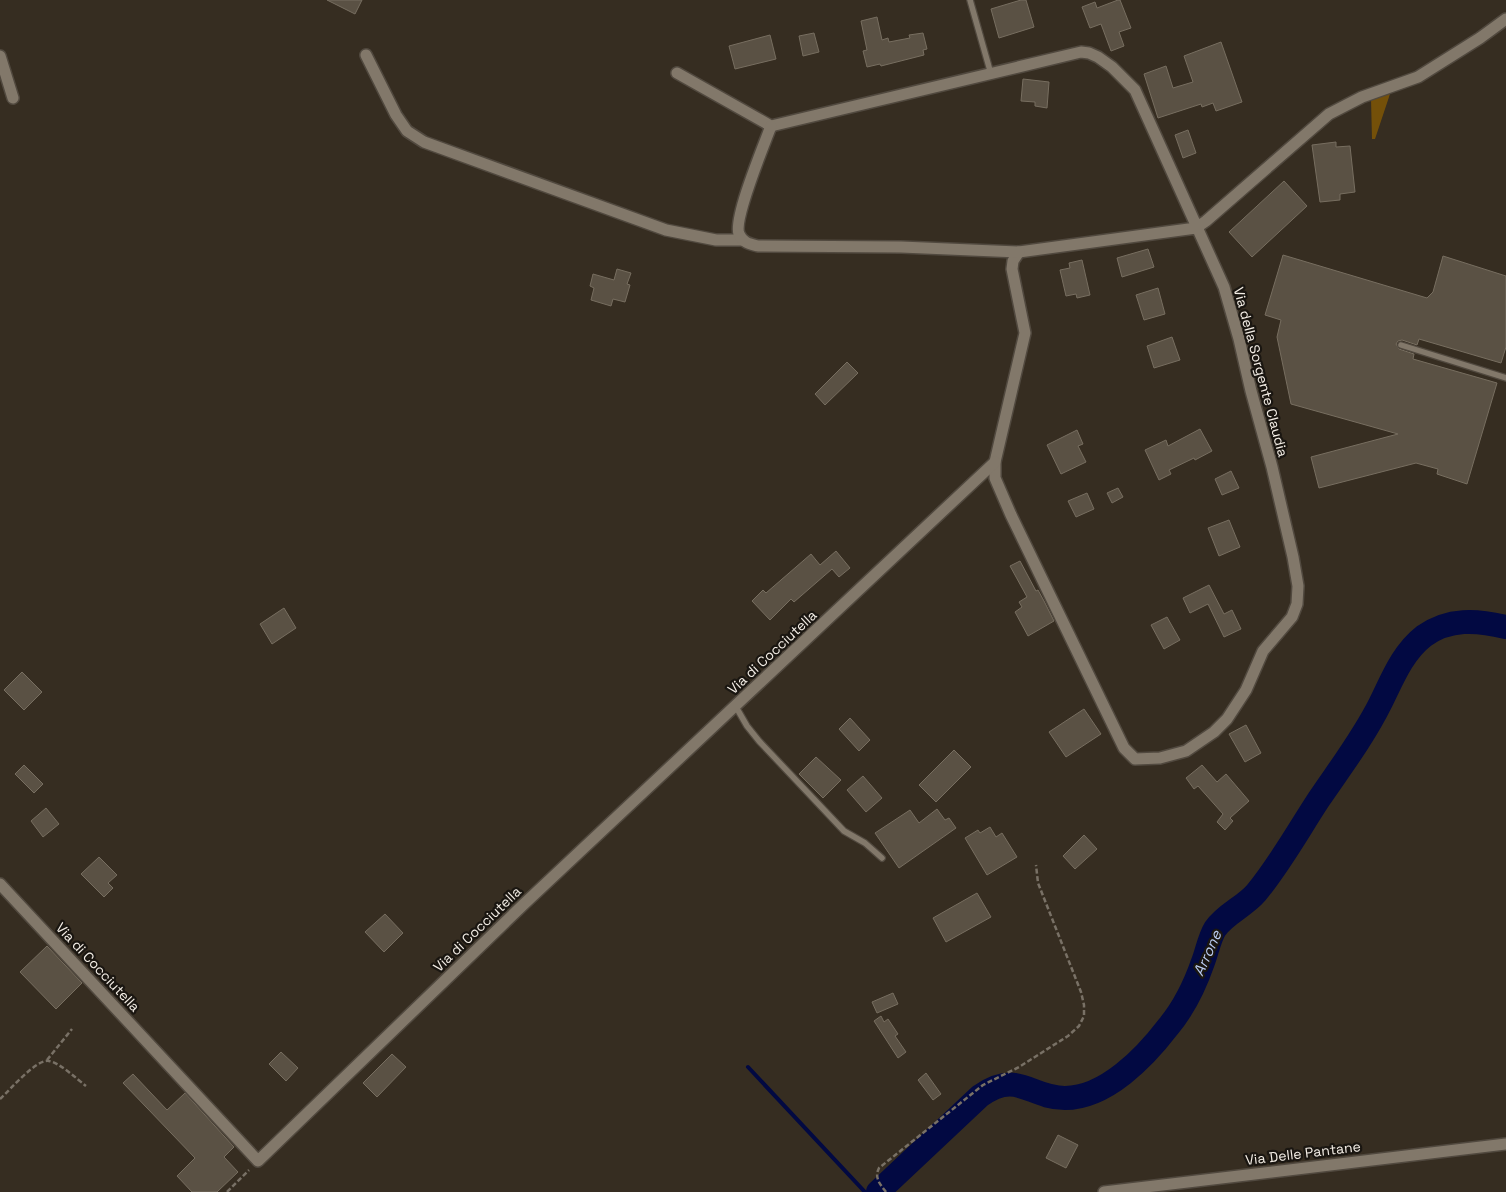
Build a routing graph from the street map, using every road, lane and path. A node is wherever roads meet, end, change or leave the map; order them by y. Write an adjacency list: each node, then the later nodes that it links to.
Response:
1 (970, 0): 6 (lane)
2 (1506, 19): 9 (street)
3 (366, 55): 10 (street)
4 (0, 56): 7 (street)
5 (677, 73): 8 (street)
6 (991, 74): 8 (street, Via della Sorgente Claudia); 9 (street, Via della Sorgente Claudia)
7 (13, 98)
8 (771, 126): 10 (street)
9 (1196, 228): 11 (street); 14 (street, Via della Sorgente Claudia)
10 (742, 240): 11 (street)
11 (1019, 252): 14 (street)
12 (1401, 345): 13 (lane)
13 (1506, 378)
14 (995, 462): 15 (street, Via di Cocciutella)
15 (736, 707): 16 (lane); 24 (street, Via di Cocciutella)
16 (882, 858)
17 (1036, 865): 26 (path)
18 (0, 884): 24 (street, Via di Cocciutella)
19 (72, 1029): 20 (path)
20 (47, 1060): 21 (path); 22 (path)
21 (86, 1086)
22 (0, 1099)
23 (1506, 1144): 27 (street, Via Delle Pantane)
24 (258, 1161): 25 (path)
25 (228, 1192)
26 (886, 1192)
27 (1104, 1192)

